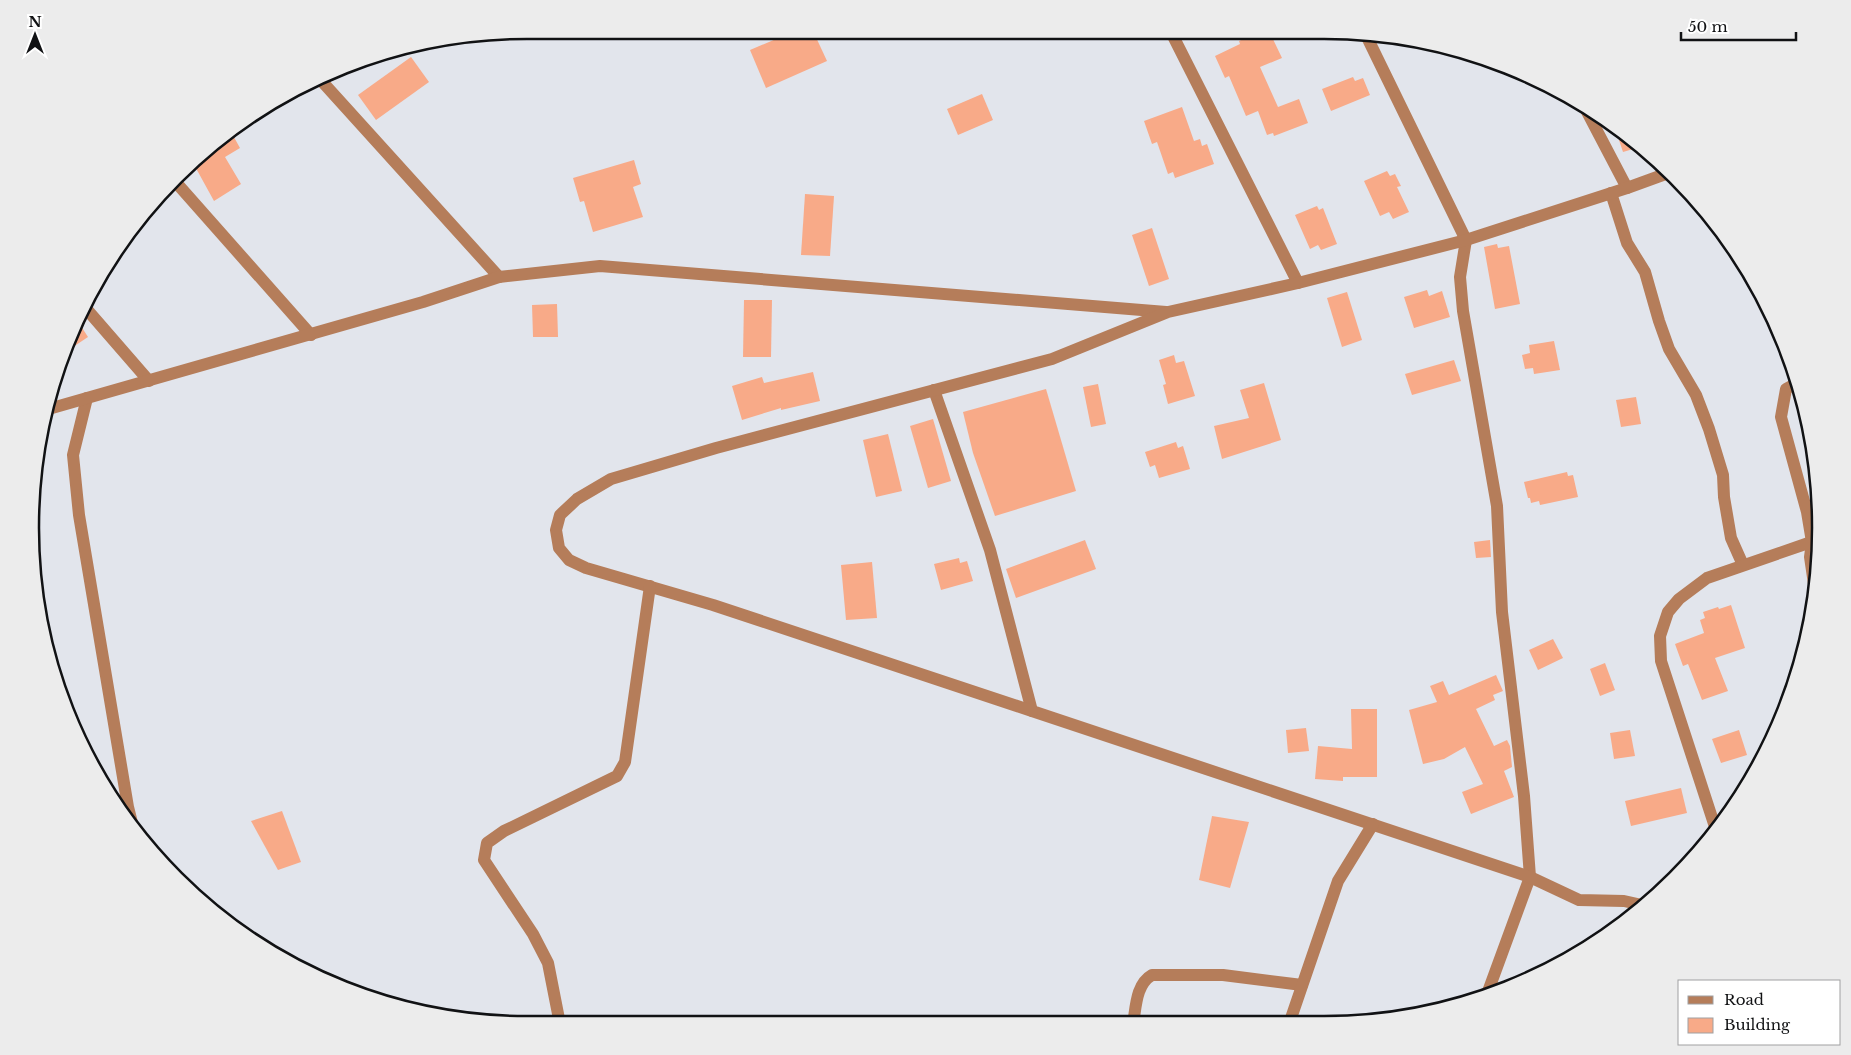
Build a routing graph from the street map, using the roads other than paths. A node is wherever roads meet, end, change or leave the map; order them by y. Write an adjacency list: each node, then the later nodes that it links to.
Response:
1 (1175, 39): 11 (street)
2 (1369, 41): 9 (street)
3 (324, 83): 10 (street)
4 (1590, 118): 7 (street)
5 (1662, 175): 7 (street)
6 (179, 185): 14 (street)
7 (1626, 188): 8 (street)
8 (1611, 193): 9 (street); 22 (street)
9 (1466, 240): 11 (street); 28 (street)
10 (499, 277): 13 (street); 14 (street)
11 (1298, 283): 13 (street)
12 (89, 312): 15 (street)
13 (1168, 312): 17 (street)
14 (311, 335): 15 (street)
15 (149, 381): 18 (street)
16 (1791, 386): 20 (street)
17 (934, 390): 23 (street); 24 (street)
18 (87, 398): 19 (street); 25 (street)
19 (54, 408)
20 (1812, 528)
21 (1812, 542): 22 (street)
22 (1743, 565): 26 (street)
23 (650, 586): 24 (street); 32 (street)
24 (1032, 711): 27 (street)
25 (129, 809)
26 (1713, 822)
27 (1373, 824): 28 (street); 30 (street)
28 (1530, 877): 29 (street); 31 (street)
29 (1635, 904)
30 (1302, 985): 33 (street); 34 (street)
31 (1490, 987)
32 (558, 1016)
33 (1134, 1016)
34 (1292, 1016)

